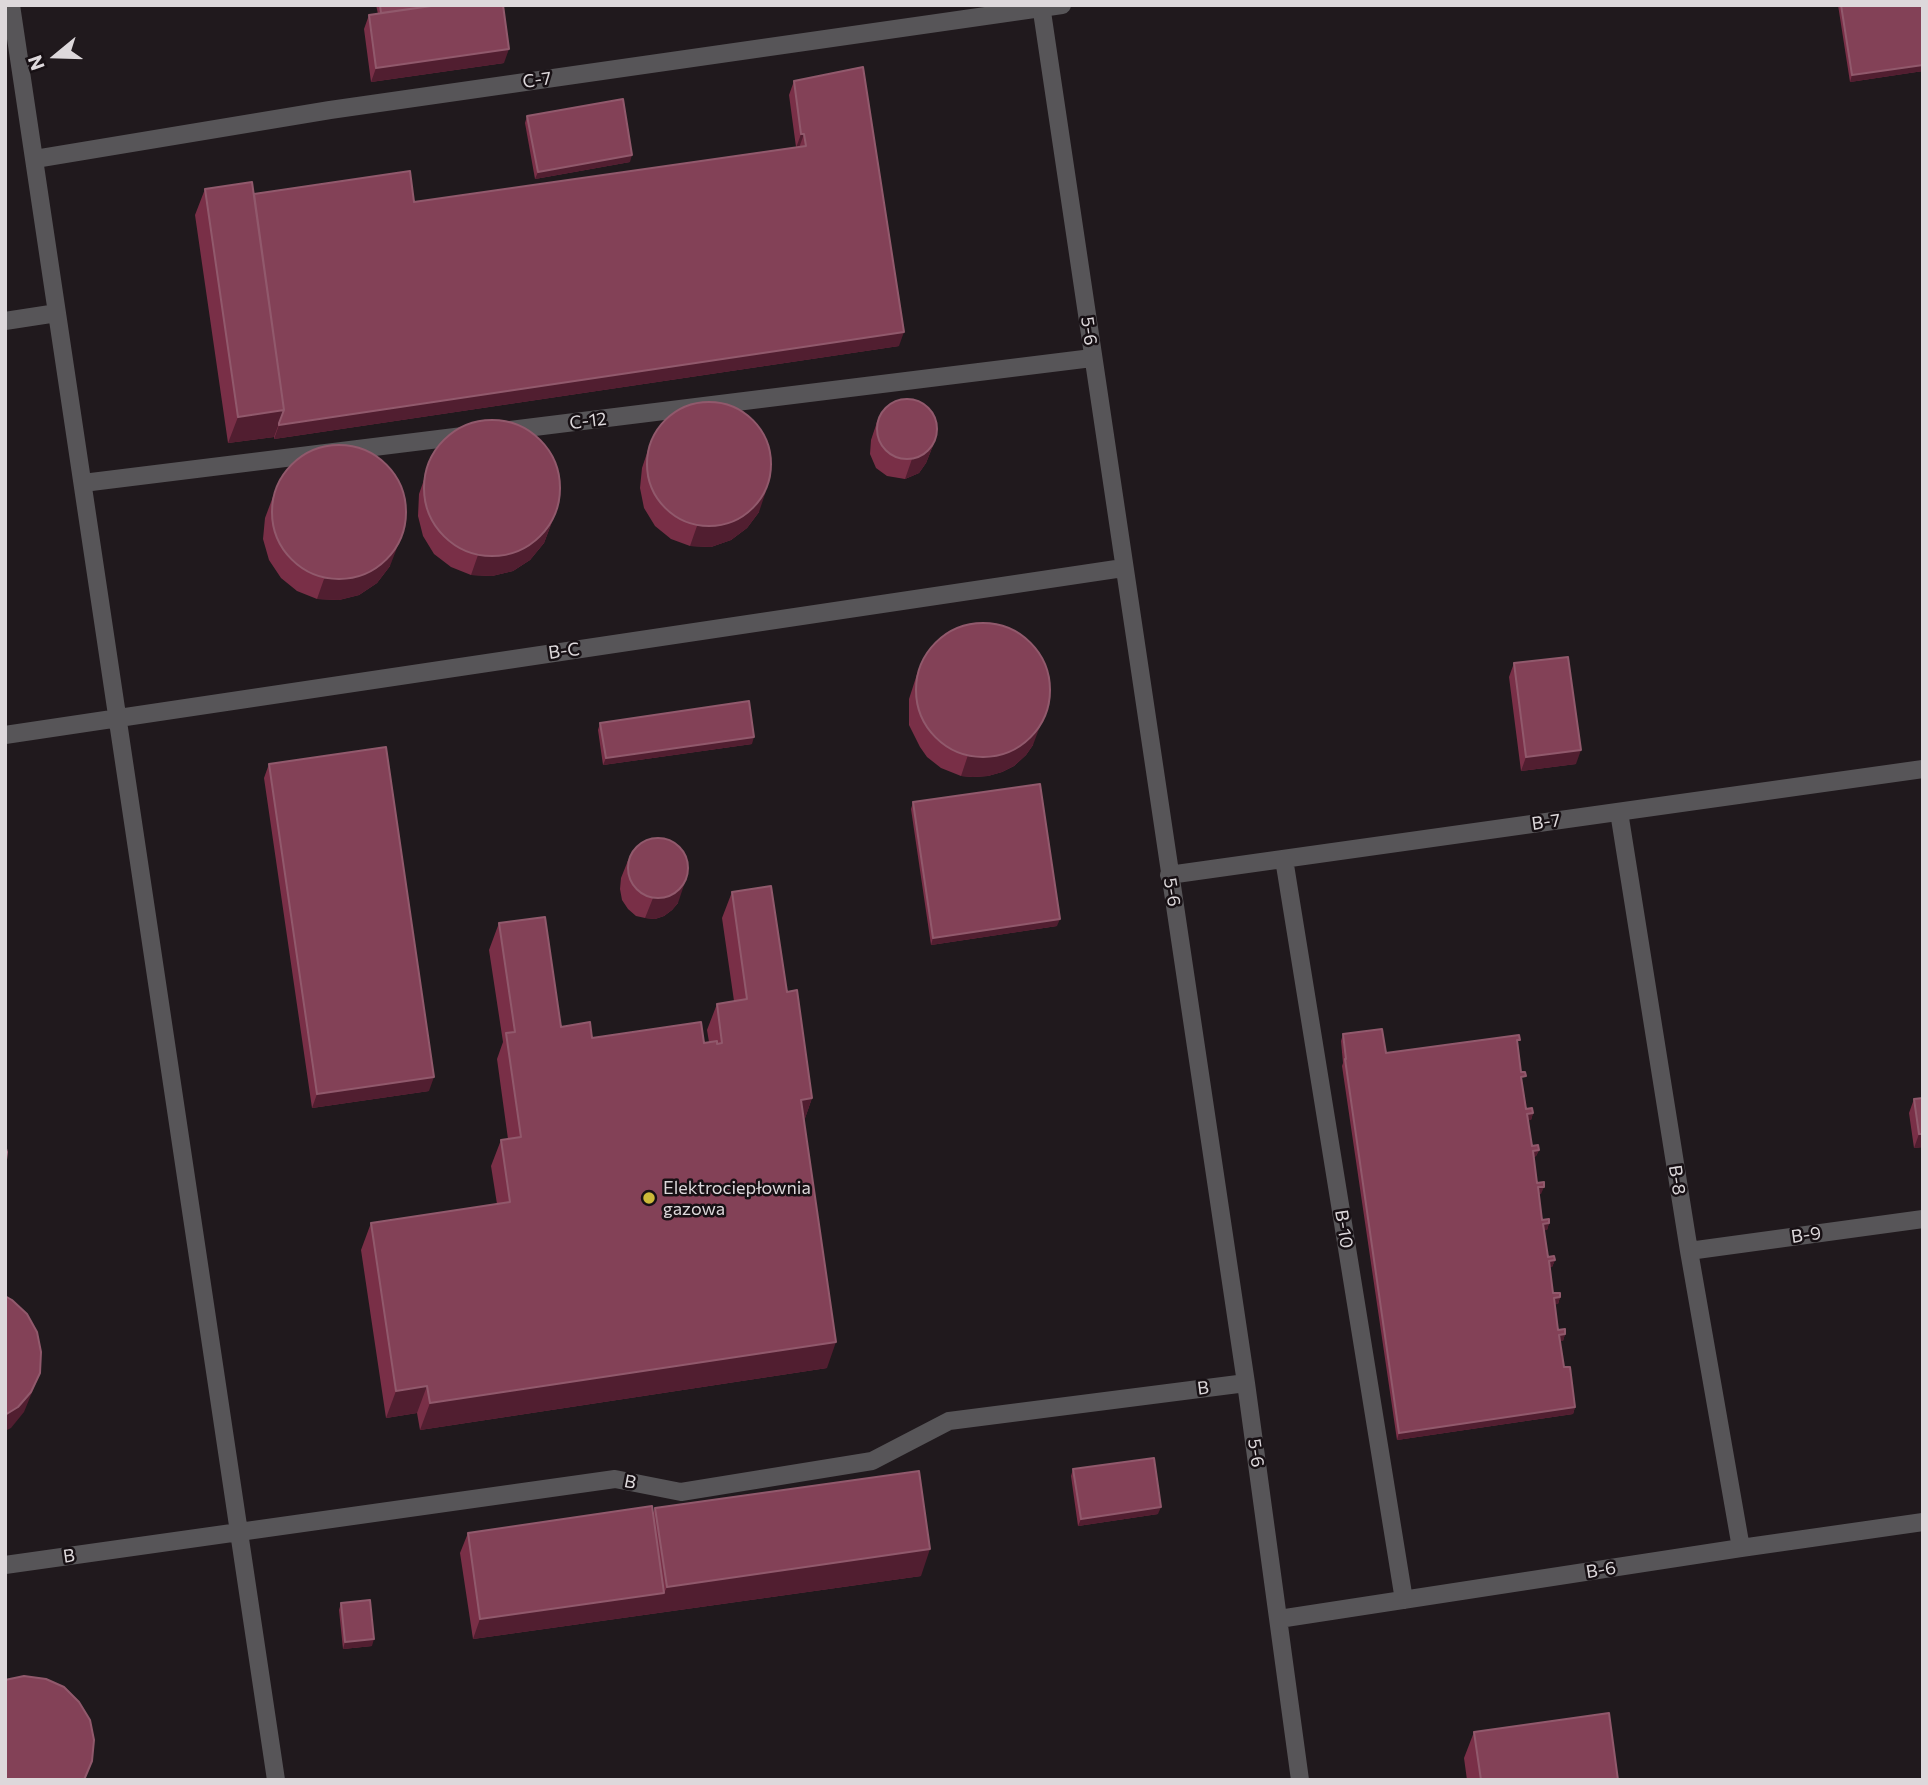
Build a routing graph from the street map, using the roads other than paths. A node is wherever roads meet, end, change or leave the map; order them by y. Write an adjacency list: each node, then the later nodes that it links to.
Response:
1 (11, 5): 4 (lane)
2 (1062, 5): 3 (lane, C-7)
3 (1041, 7): 4 (lane, C-7); 7 (lane, 5-6)
4 (35, 159): 5 (lane)
5 (57, 313): 6 (lane); 8 (lane)
6 (5, 321)
7 (1093, 358): 8 (lane, C-12); 9 (lane, 5-6)
8 (83, 483): 10 (lane)
9 (1123, 568): 10 (lane, B-C); 15 (lane, 5-6)
10 (117, 718): 11 (lane, B-C); 20 (lane)
11 (5, 735)
12 (1923, 769): 13 (lane, B-7)
13 (1619, 812): 14 (lane, B-7); 17 (lane, B-8)
14 (1284, 859): 15 (lane, B-7); 23 (lane, B-10)
15 (1169, 875): 18 (lane, 5-6)
16 (1923, 1219): 17 (lane, B-9)
17 (1689, 1251): 21 (lane, B-8)
18 (1246, 1383): 20 (lane, B); 24 (lane, 5-6)
19 (1923, 1522): 21 (lane, B-6)
20 (240, 1531): 22 (lane, B); 25 (lane)
21 (1741, 1548): 23 (lane, B-6)
22 (5, 1565)
23 (1404, 1600): 24 (lane, B-6)
24 (1279, 1619): 26 (lane, 5-6)
25 (276, 1780)
26 (1300, 1780)

